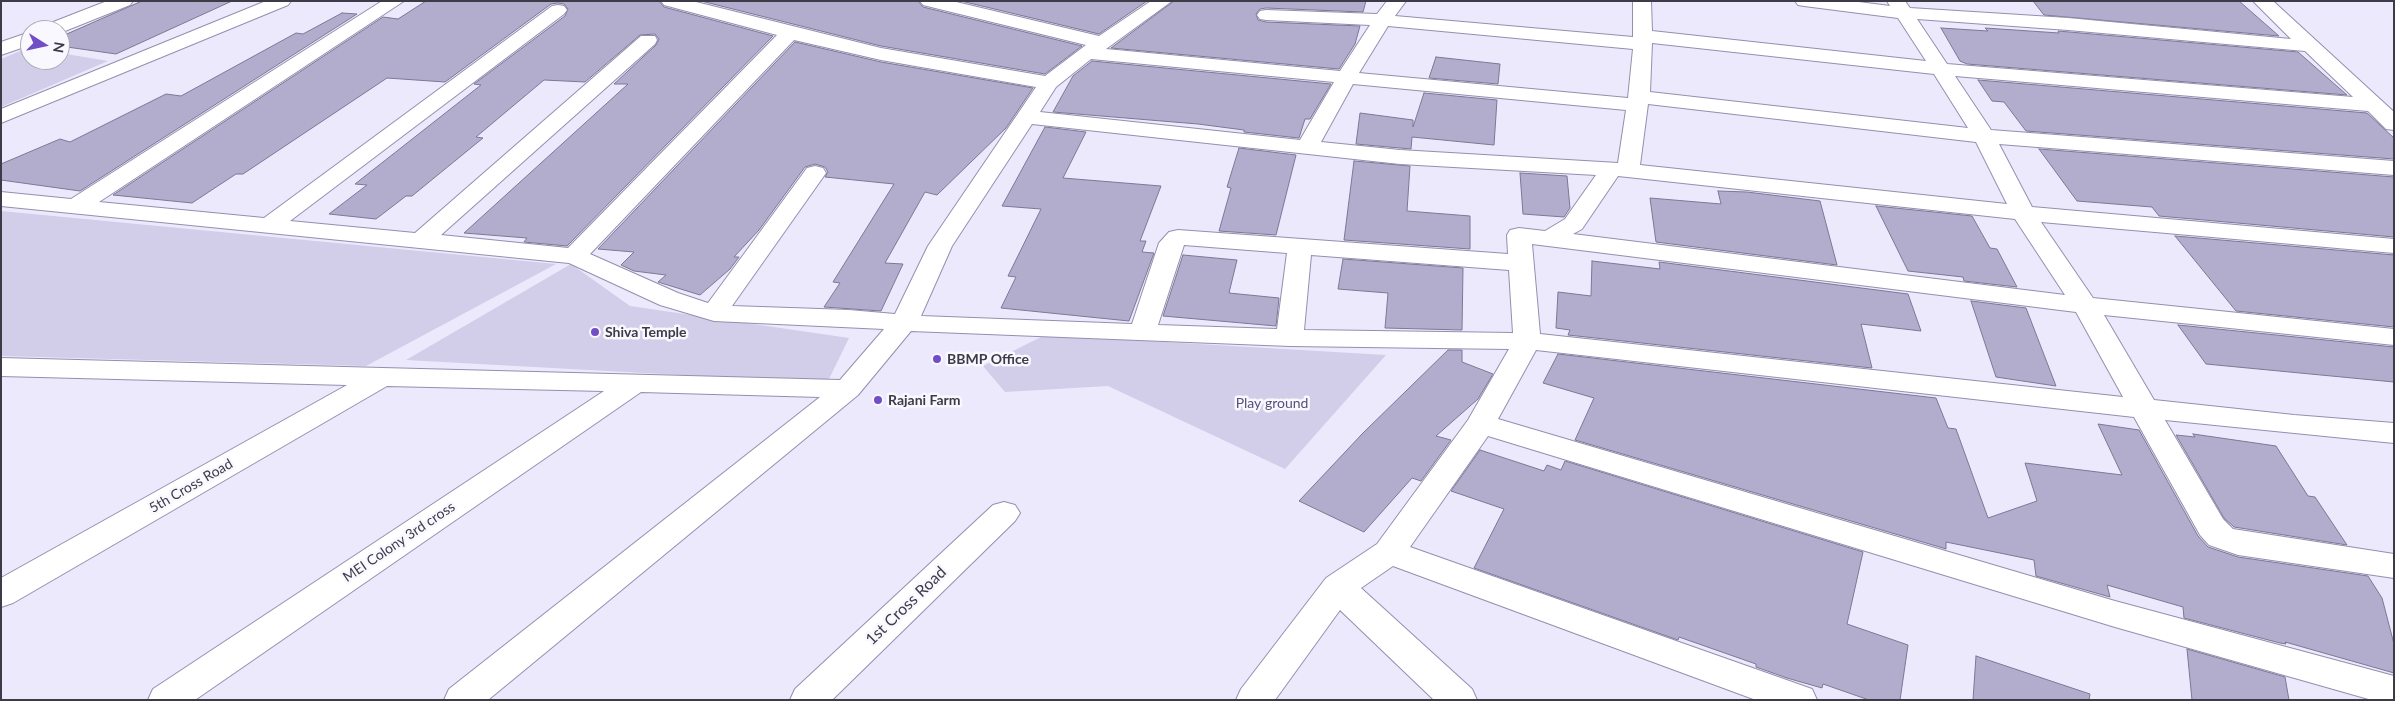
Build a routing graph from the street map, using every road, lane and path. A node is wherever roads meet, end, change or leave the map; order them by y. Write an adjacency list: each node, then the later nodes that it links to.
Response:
1 (282, 1): 31 (street)
2 (395, 1): 40 (street)
3 (670, 1): 19 (street)
4 (929, 1): 24 (street)
5 (1163, 1): 24 (street)
6 (1397, 1): 16 (street)
7 (1642, 1): 21 (street)
8 (1804, 1): 13 (street)
9 (1995, 1): 17 (street)
10 (2262, 1): 23 (street)
11 (78, 2): 12 (street)
12 (117, 4): 18 (street)
13 (1900, 7): 17 (street); 26 (street)
14 (558, 10): 42 (street)
15 (1266, 15): 16 (street)
16 (1382, 20): 21 (street); 27 (street)
17 (2009, 20): 23 (street)
18 (70, 22)
19 (790, 33): 28 (street); 47 (street)
20 (648, 40): 44 (street)
21 (1643, 40): 26 (street); 29 (street)
22 (20, 42): 25 (street)
23 (2310, 46): 30 (street)
24 (1095, 48): 27 (street); 28 (street)
25 (1, 49)
26 (1940, 69): 30 (street); 34 (street)
27 (1346, 78): 29 (street); 35 (street)
28 (1049, 83): 32 (street)
29 (1638, 101): 34 (street); 37 (street)
30 (2374, 105): 33 (street)
31 (1, 116)
32 (1028, 117): 35 (street); 51 (street)
33 (2394, 124)
34 (1984, 136): 36 (street); 41 (street)
35 (1307, 147): 37 (street)
36 (2394, 168)
37 (1620, 169): 41 (street); 43 (street)
38 (815, 173): 50 (street)
39 (1, 199): 40 (street)
40 (76, 206): 42 (street)
41 (2023, 213): 46 (street); 49 (street)
42 (268, 226): 44 (street)
43 (1548, 239): 48 (street); 49 (street)
44 (420, 241): 47 (street)
45 (1300, 245): 48 (street); 52 (street); 53 (street)
46 (2394, 246)
47 (574, 256): 50 (street)
48 (1521, 263): 55 (street)
49 (2086, 305): 54 (street); 60 (street)
50 (714, 313): 51 (street)
51 (904, 323): 52 (street); 59 (street)
52 (1142, 333): 53 (street)
53 (1290, 338): 55 (street)
54 (2394, 338)
55 (1527, 341): 60 (street); 61 (street)
56 (1, 367): 57 (street)
57 (380, 378): 58 (street); 67 (street, 5th Cross Road)
58 (633, 385): 59 (street); 69 (street, MEI Colony 3rd cross)
59 (848, 389): 70 (street)
60 (2145, 409): 62 (street); 65 (street)
61 (1481, 424): 64 (street); 68 (street)
62 (2394, 433)
63 (1004, 513): 71 (street, 1st Cross Road)
64 (1389, 552): 66 (street); 74 (street)
65 (2394, 566)
66 (1338, 587): 72 (street); 73 (street)
67 (1, 594)
68 (2394, 691)
69 (166, 700)
70 (462, 700)
71 (808, 700)
72 (1254, 700)
73 (1459, 700)
74 (1799, 700)

